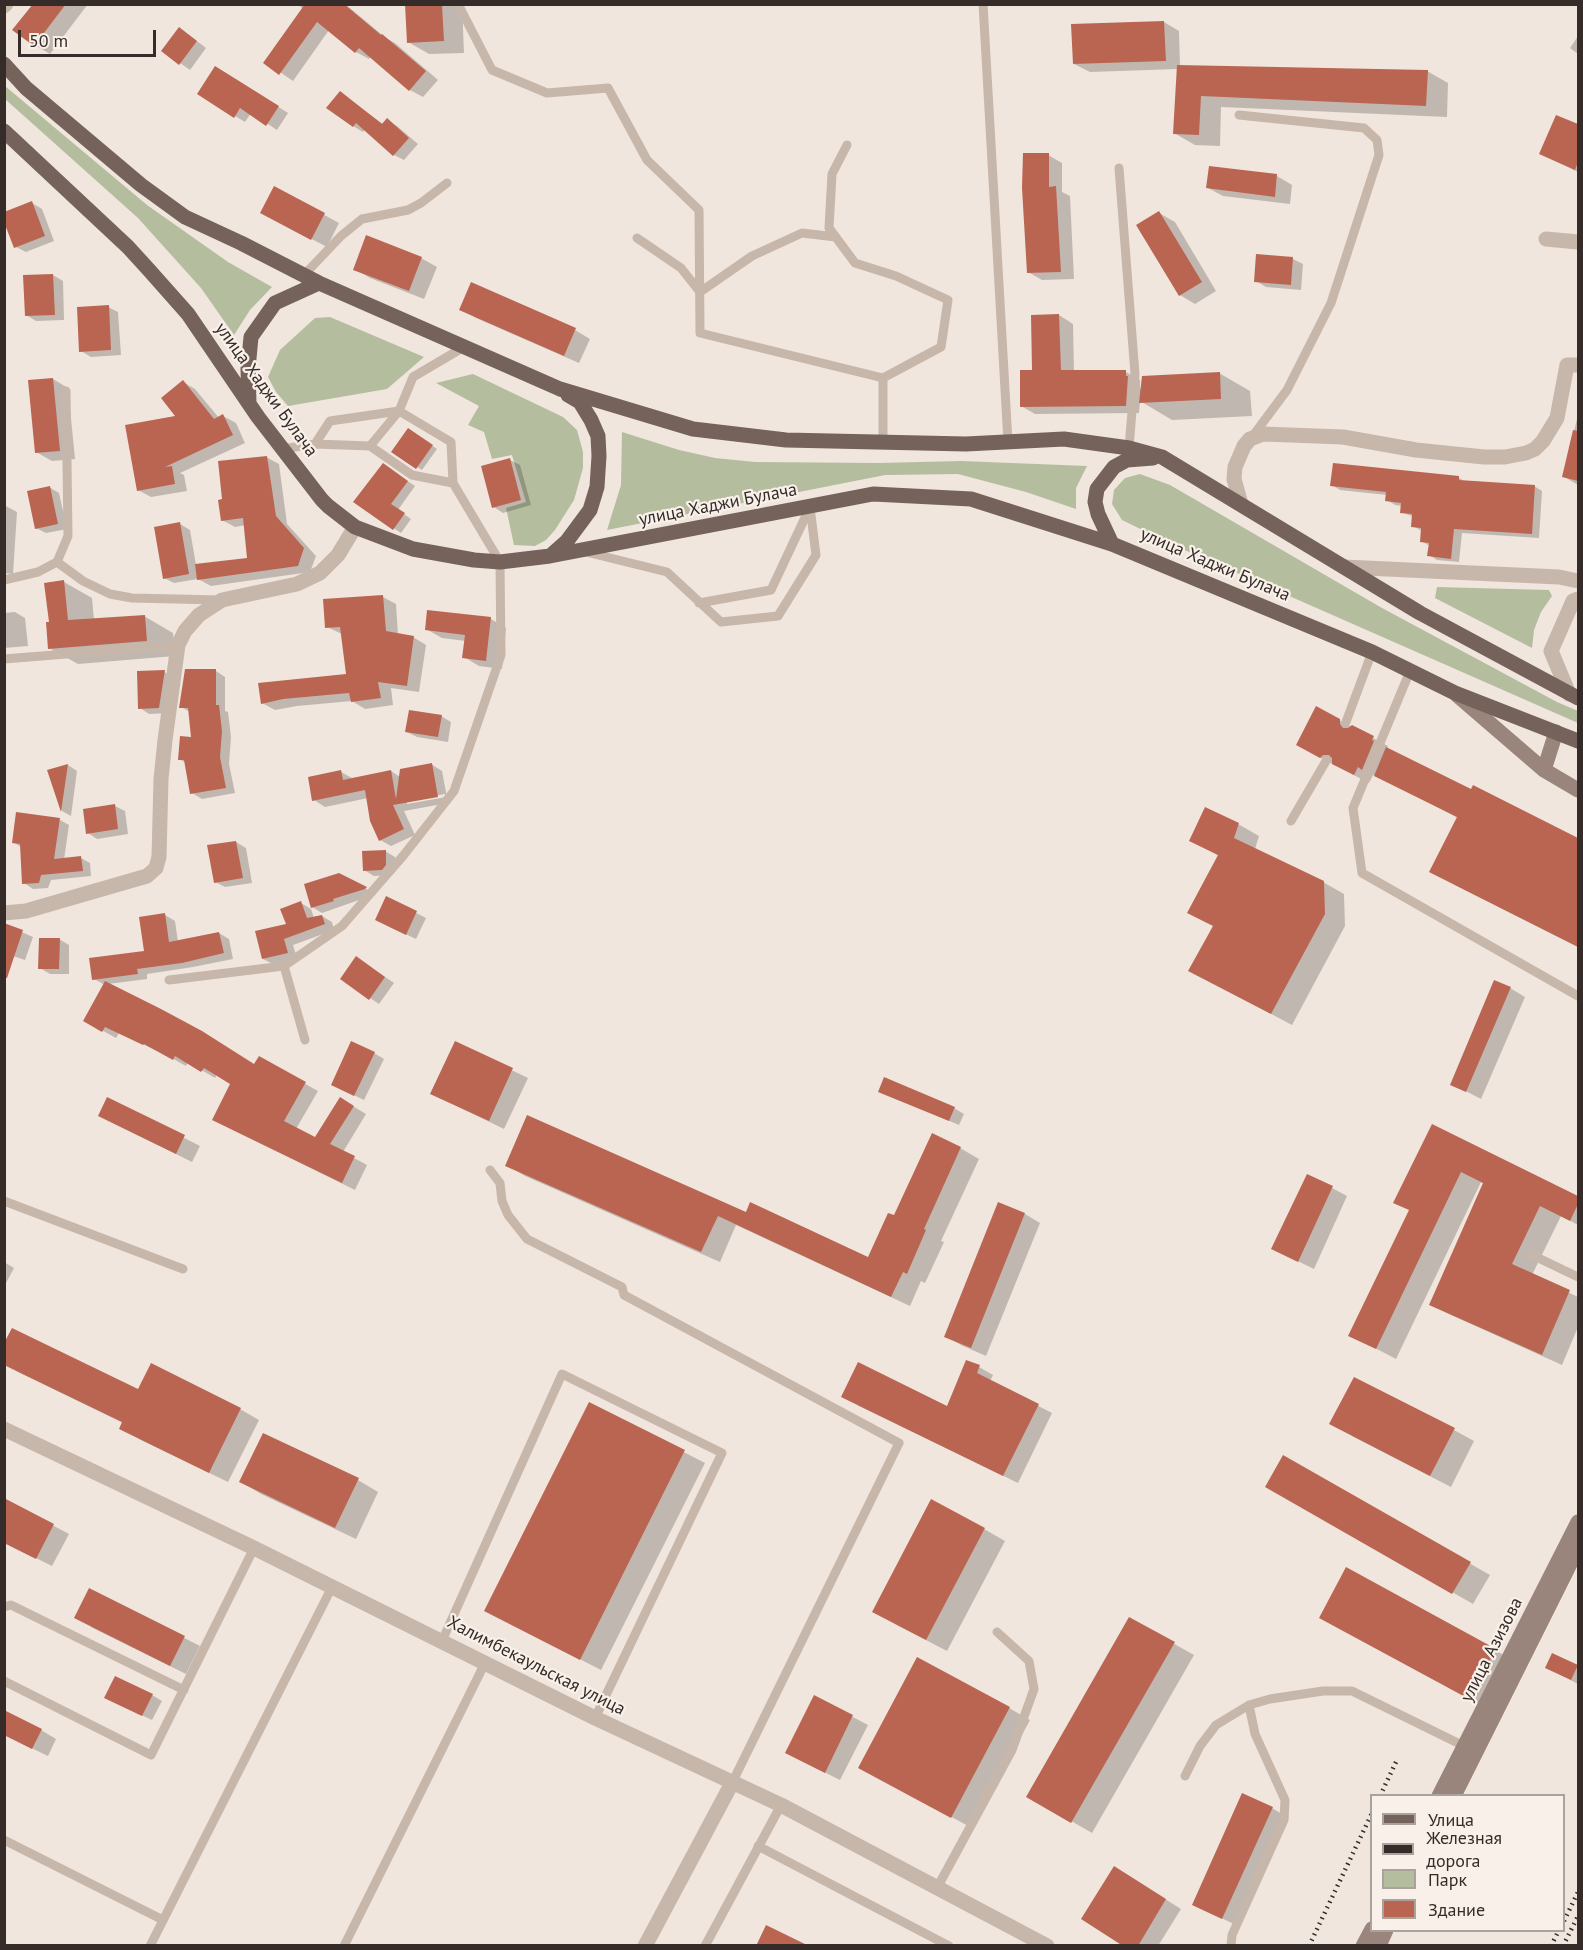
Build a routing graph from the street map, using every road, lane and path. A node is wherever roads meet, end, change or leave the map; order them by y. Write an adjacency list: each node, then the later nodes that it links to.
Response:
1 (458, 4): 15 (lane)
2 (983, 4): 25 (lane)
3 (4, 64): 13 (main road)
4 (1239, 115): 23 (lane)
5 (5, 132): 21 (main road, улица Хаджи Булача)
6 (847, 146): 9 (lane)
7 (1119, 168): 28 (lane)
8 (447, 183): 13 (lane)
9 (836, 237): 15 (lane); 18 (lane)
10 (637, 238): 15 (lane)
11 (1546, 239): 12 (street)
12 (1578, 242)
13 (304, 275): 14 (main road)
14 (319, 283): 16 (main road); 21 (main road)
15 (700, 292): 18 (lane)
16 (464, 347): 19 (main road); 22 (lane)
17 (1578, 365): 23 (street)
18 (883, 378): 24 (lane)
19 (560, 389): 24 (main road); 37 (main road)
20 (66, 391): 38 (lane)
21 (249, 403): 29 (main road, улица Хаджи Булача)
22 (399, 411): 26 (lane); 27 (lane); 31 (lane)
23 (1250, 439): 32 (street)
24 (883, 442): 25 (main road)
25 (1008, 442): 28 (main road)
26 (315, 444): 27 (lane); 29 (lane)
27 (370, 446): 31 (lane)
28 (1129, 448): 30 (main road)
29 (282, 449): 34 (main road, улица Хаджи Булача)
30 (1162, 457): 32 (main road); 35 (main road)
31 (453, 483): 39 (lane)
32 (1241, 504): 40 (main road)
33 (810, 507): 35 (main road, улица Хаджи Булача); 36 (main road, улица Хаджи Булача); 45 (lane); 45 (lane)
34 (355, 527): 39 (main road, улица Хаджи Булача); 44 (street)
35 (1112, 544): 47 (main road, улица Хаджи Булача)
36 (580, 551): 37 (main road, улица Хаджи Булача); 45 (lane)
37 (550, 556): 39 (main road, улица Хаджи Булача)
38 (57, 562): 41 (lane); 44 (lane)
39 (500, 562): 60 (lane)
40 (1344, 567): 42 (street); 51 (main road)
41 (4, 580)
42 (1578, 581)
43 (1578, 599): 51 (street)
44 (222, 600): 46 (street)
45 (699, 603)
46 (178, 645): 48 (lane); 59 (street)
47 (1372, 652): 49 (main road, улица Хаджи Булача); 52 (lane)
48 (4, 659)
49 (1410, 671): 50 (main road, улица Хаджи Булача); 62 (lane)
50 (1455, 693): 53 (main road, улица Хаджи Булача); 56 (main road)
51 (1574, 696)
52 (1346, 722)
53 (1556, 732): 54 (main road, улица Хаджи Булача); 56 (main road)
54 (1578, 741)
55 (1326, 761): 58 (lane)
56 (1544, 770): 57 (main road)
57 (1578, 790)
58 (1291, 821)
59 (4, 913)
60 (284, 966): 61 (lane); 63 (lane)
61 (169, 980)
62 (1578, 996)
63 (305, 1040)
64 (490, 1170): 84 (lane)
65 (4, 1201): 67 (lane)
66 (1530, 1254): 68 (lane)
67 (183, 1269)
68 (1578, 1277)
69 (4, 1429): 71 (street, Халимбекаульская улица)
70 (1578, 1522): 82 (main road, улица Азизова)
71 (254, 1548): 73 (street, Халимбекаульская улица); 79 (lane)
72 (1578, 1548): 82 (main road, улица Азизова)
73 (332, 1587): 76 (street, Халимбекаульская улица); 91 (lane)
74 (4, 1607): 79 (lane)
75 (997, 1632): 90 (lane)
76 (442, 1641): 77 (street, Халимбекаульская улица); 81 (lane)
77 (486, 1663): 81 (street, Халимбекаульская улица); 95 (lane)
78 (4, 1681): 79 (lane)
79 (184, 1690)
80 (1249, 1705): 82 (lane); 83 (lane); 100 (lane)
81 (595, 1718): 84 (street, Халимбекаульская улица)
82 (1470, 1749): 85 (main road, улица Азизова); 86 (main road, улица Азизова)
83 (1185, 1776)
84 (732, 1783): 87 (street, Халимбекаульская улица); 96 (street)
85 (1440, 1794)
86 (1455, 1794)
87 (781, 1805): 89 (lane); 90 (street, Халимбекаульская улица)
88 (4, 1840): 91 (lane)
89 (758, 1846): 97 (lane); 98 (lane)
90 (937, 1888): 99 (street, Халимбекаульская улица)
91 (163, 1920): 94 (lane)
92 (1370, 1931): 101 (main road)
93 (1385, 1932): 102 (main road)
94 (150, 1946)
95 (344, 1946)
96 (645, 1946)
97 (705, 1946)
98 (949, 1946)
99 (1047, 1946)
100 (1231, 1946)
101 (1363, 1946)
102 (1379, 1946)

